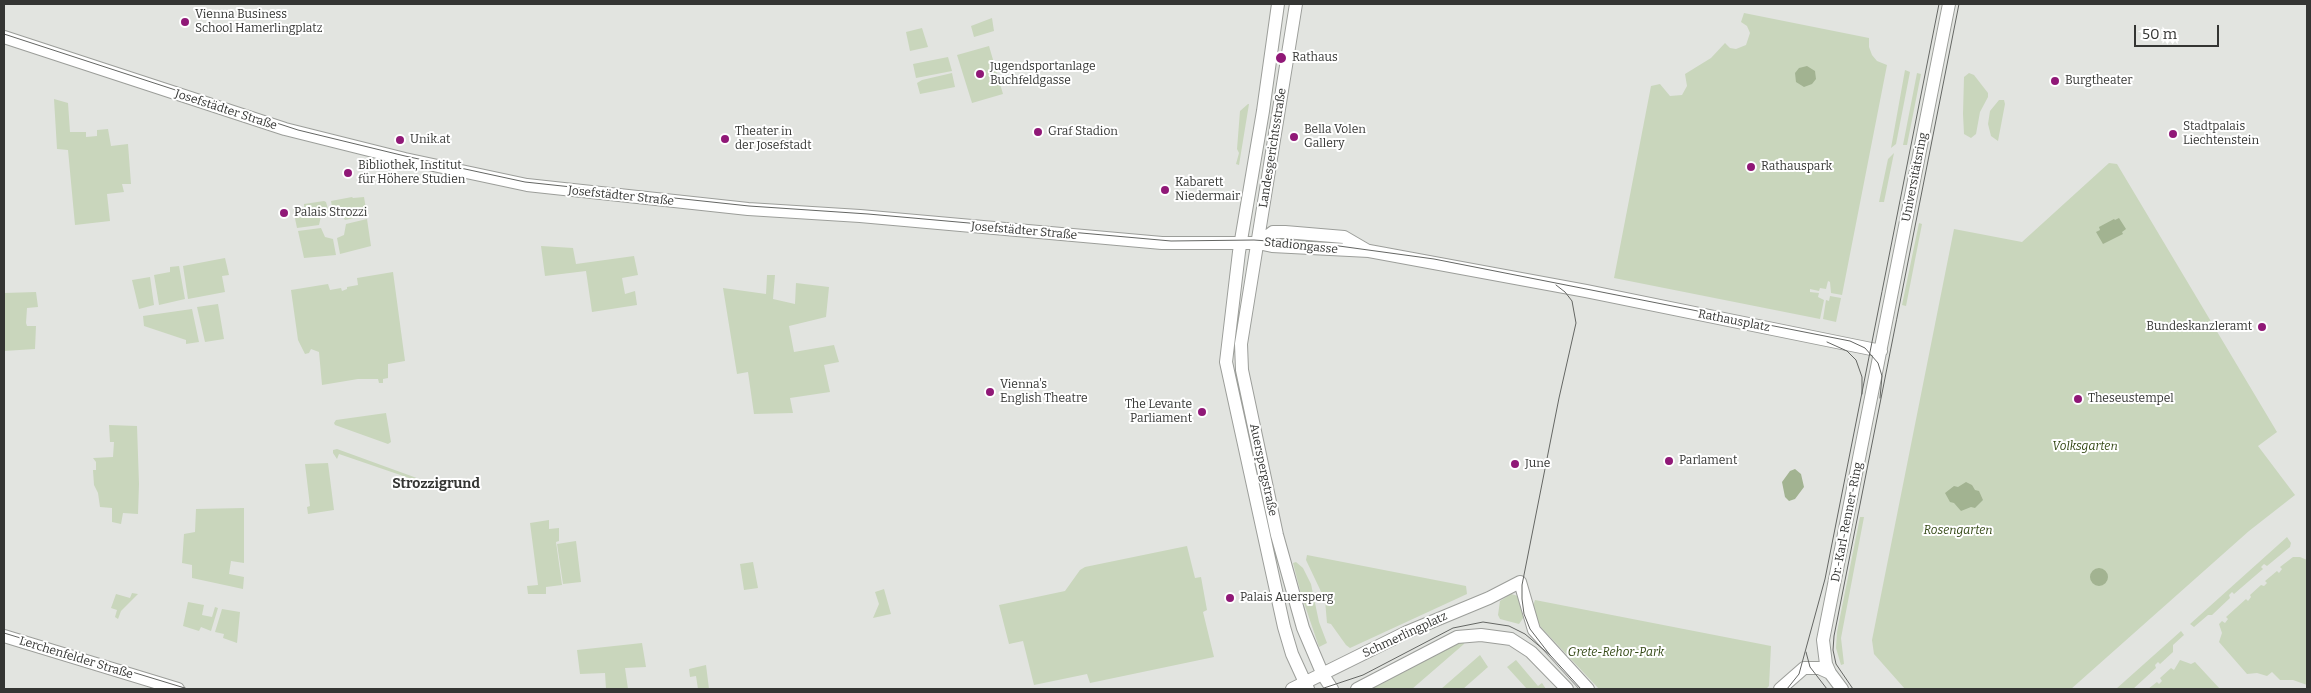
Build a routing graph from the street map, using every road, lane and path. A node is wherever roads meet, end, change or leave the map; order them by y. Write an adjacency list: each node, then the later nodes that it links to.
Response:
1 (1278, 4): 5 (street, Landesgerichtsstraße)
2 (1296, 4): 6 (street, Landesgerichtsstraße)
3 (1949, 4): 8 (street, Universitätsring)
4 (4, 37): 5 (street, Josefstädter Straße)
5 (1241, 242): 6 (street, Josefstädter Straße); 12 (street, Auerspergstraße)
6 (1258, 242): 7 (street, Stadiongasse); 11 (street, Auerspergstraße)
7 (1586, 291): 8 (street, Rathausplatz)
8 (1881, 351): 10 (street, Dr.-Karl-Renner-Ring)
9 (4, 636): 13 (street, Lerchenfelder Straße)
10 (1830, 674): 19 (street); 20 (street, Dr.-Karl-Renner-Ring)
11 (1323, 675): 12 (street); 15 (street, Auerspergstraße); 18 (street, Schmerlingplatz)
12 (1307, 687): 14 (street)
13 (178, 689)
14 (1292, 689)
15 (1332, 689)
16 (1357, 689): 17 (street, Schmerlingplatz)
17 (1567, 689)
18 (1588, 689)
19 (1780, 689)
20 (1842, 689)

